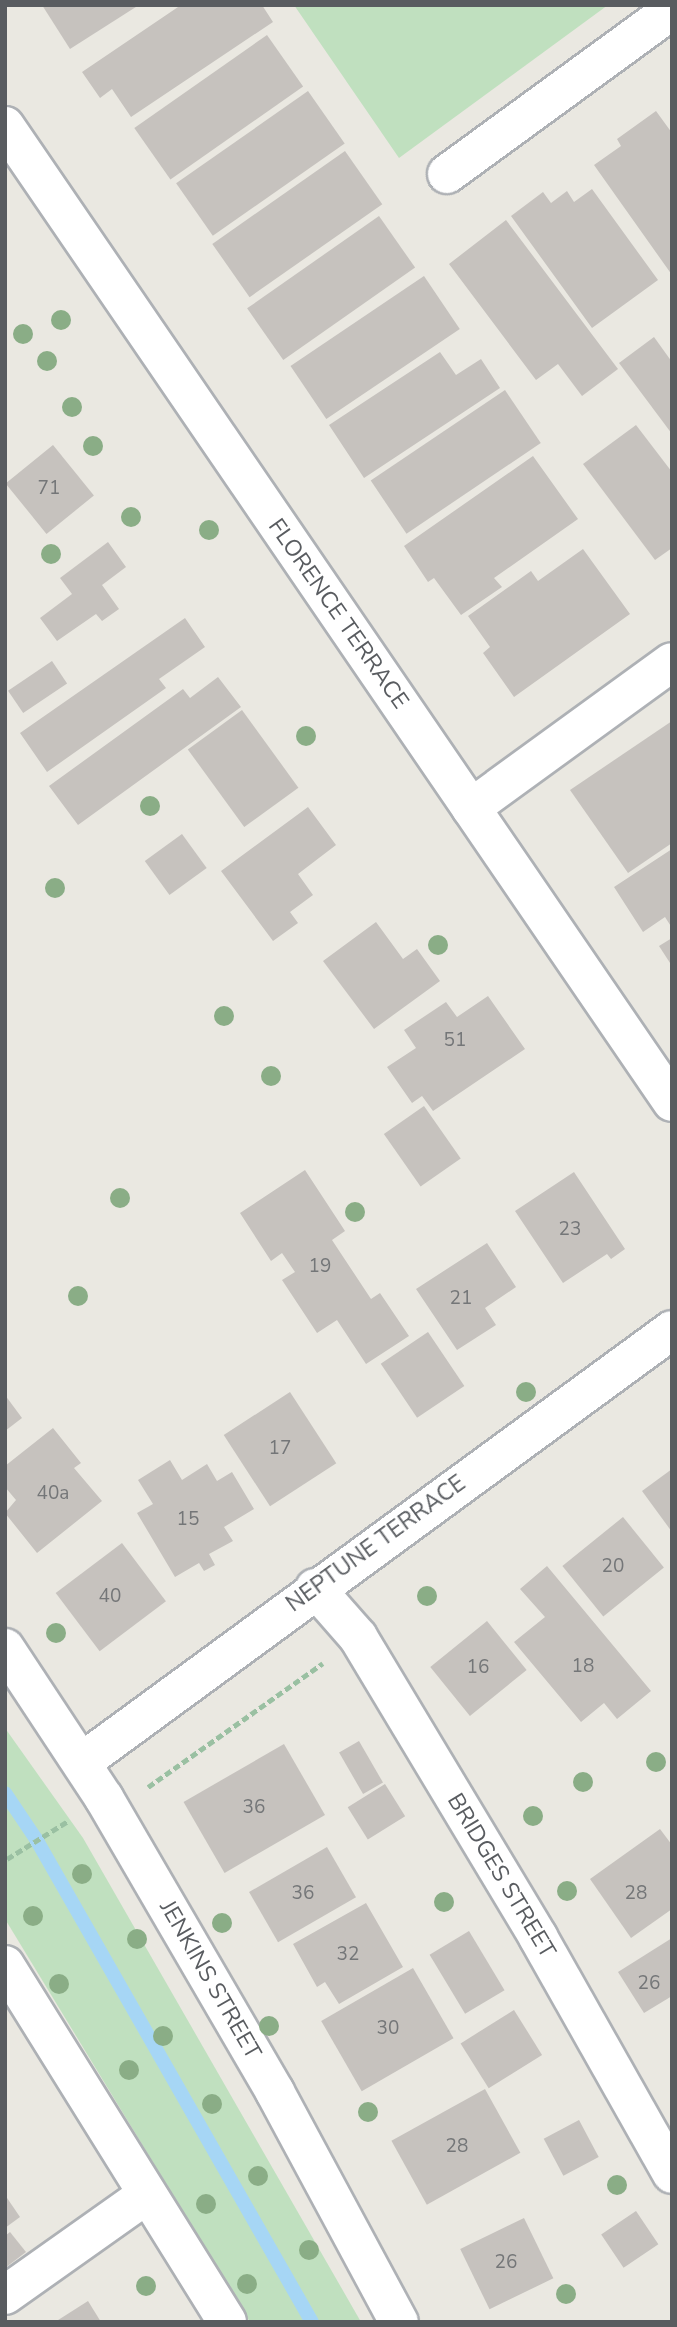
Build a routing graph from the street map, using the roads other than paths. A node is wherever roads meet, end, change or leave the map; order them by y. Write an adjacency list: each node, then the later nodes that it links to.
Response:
1 (672, 10): 3 (street)
2 (5, 126): 5 (street, FLORENCE TERRACE)
3 (447, 174)
4 (672, 662): 5 (street)
5 (471, 808): 6 (street, FLORENCE TERRACE)
6 (672, 1102)
7 (672, 1330): 8 (street, NEPTUNE TERRACE)
8 (315, 1588): 10 (street, NEPTUNE TERRACE); 12 (street, BRIDGES STREET)
9 (5, 1648): 10 (street, JENKINS STREET)
10 (82, 1762): 16 (street, JENKINS STREET)
11 (5, 1965): 13 (street)
12 (672, 2174)
13 (146, 2195): 14 (street); 15 (street)
14 (5, 2295)
15 (227, 2322)
16 (399, 2322)

